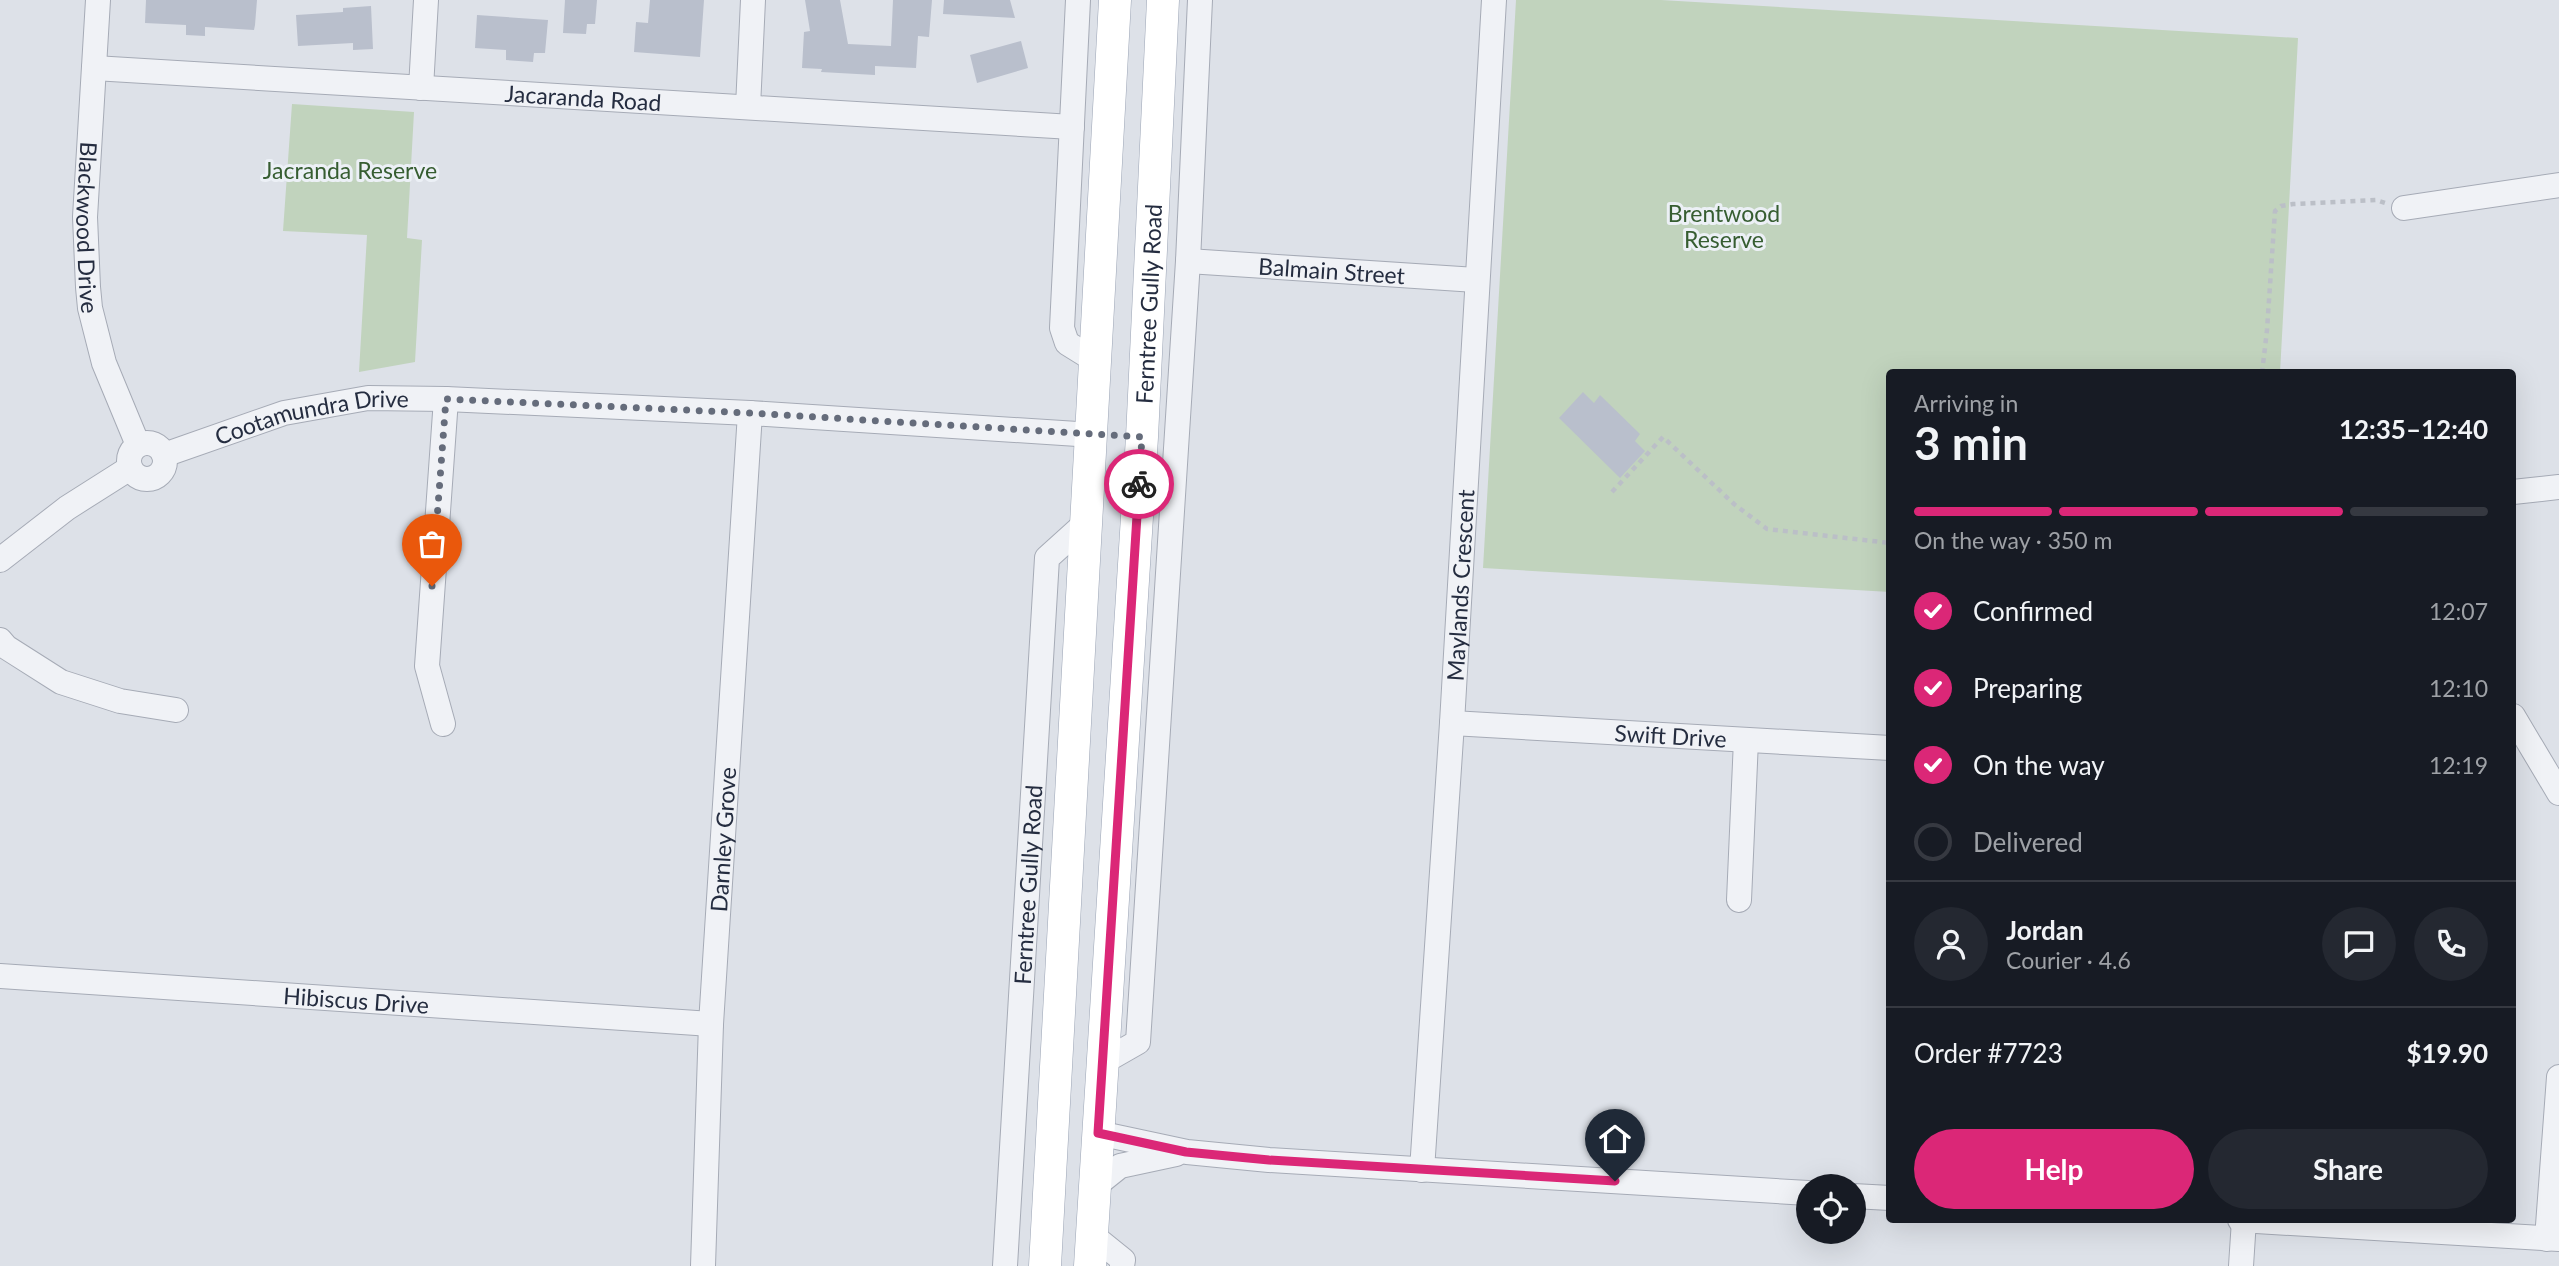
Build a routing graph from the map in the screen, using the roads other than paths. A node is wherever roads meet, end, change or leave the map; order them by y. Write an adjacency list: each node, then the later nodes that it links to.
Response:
1 (98, 0): 9 (street, Blackwood Drive)
2 (426, 0): 10 (street)
3 (753, 0): 11 (street)
4 (1079, 0): 12 (street)
5 (1115, 0): 17 (main road, Ferntree Gully Road)
6 (1164, 0): 21 (main road, Ferntree Gully Road)
7 (1200, 0): 15 (street)
8 (1494, 0): 16 (street, Maylands Crescent)
9 (94, 68): 10 (street, Jacaranda Road); 22 (street, Blackwood Drive)
10 (421, 88): 11 (street, Jacaranda Road)
11 (748, 107): 12 (street, Jacaranda Road)
12 (1072, 127): 17 (street)
13 (2559, 185): 14 (street)
14 (2404, 208)
15 (1188, 261): 16 (street, Balmain Street); 40 (street)
16 (1476, 280): 30 (street, Maylands Crescent)
17 (1096, 361): 20 (main road, Ferntree Gully Road)
18 (446, 399): 19 (street, Cootamundra Drive); 22 (street, Cootamundra Drive); 31 (street)
19 (750, 413): 20 (street, Cootamundra Drive); 39 (street, Darnley Grove)
20 (1093, 435): 21 (main road); 25 (main road, Ferntree Gully Road)
21 (1142, 437): 40 (main road, Ferntree Gully Road)
22 (134, 457): 26 (street)
23 (2559, 487): 24 (street)
24 (2516, 492)
25 (1088, 521): 37 (street, Ferntree Gully Road); 38 (main road, Ferntree Gully Road)
26 (0, 560)
27 (0, 640): 28 (street)
28 (176, 710)
29 (2516, 721): 34 (street)
30 (1452, 723): 32 (street, Swift Drive); 45 (street, Maylands Crescent)
31 (443, 724)
32 (1746, 740): 33 (street, Swift Drive); 35 (street)
33 (1886, 748)
34 (2559, 793)
35 (1739, 900)
36 (0, 976): 39 (street, Hibiscus Drive)
37 (1022, 982): 38 (street); 55 (street, Ferntree Gully Road)
38 (1061, 984): 43 (main road, Ferntree Gully Road)
39 (711, 1024): 54 (street, Darnley Grove)
40 (1103, 1062): 42 (main road, Ferntree Gully Road)
41 (2559, 1077): 53 (street)
42 (1098, 1133): 43 (main road); 44 (street); 46 (main road, Ferntree Gully Road)
43 (1052, 1147): 56 (main road, Ferntree Gully Road)
44 (1186, 1152): 45 (street); 46 (street)
45 (1422, 1170): 47 (street)
46 (1095, 1186): 52 (main road, Ferntree Gully Road)
47 (1796, 1192)
48 (1866, 1197): 49 (street)
49 (1886, 1198)
50 (2242, 1223): 59 (street)
51 (2291, 1223): 53 (street)
52 (1092, 1234): 57 (main road, Ferntree Gully Road); 58 (street)
53 (2553, 1239)
54 (703, 1266)
55 (1005, 1266)
56 (1045, 1266)
57 (1090, 1266)
58 (1122, 1266)
59 (2241, 1266)

